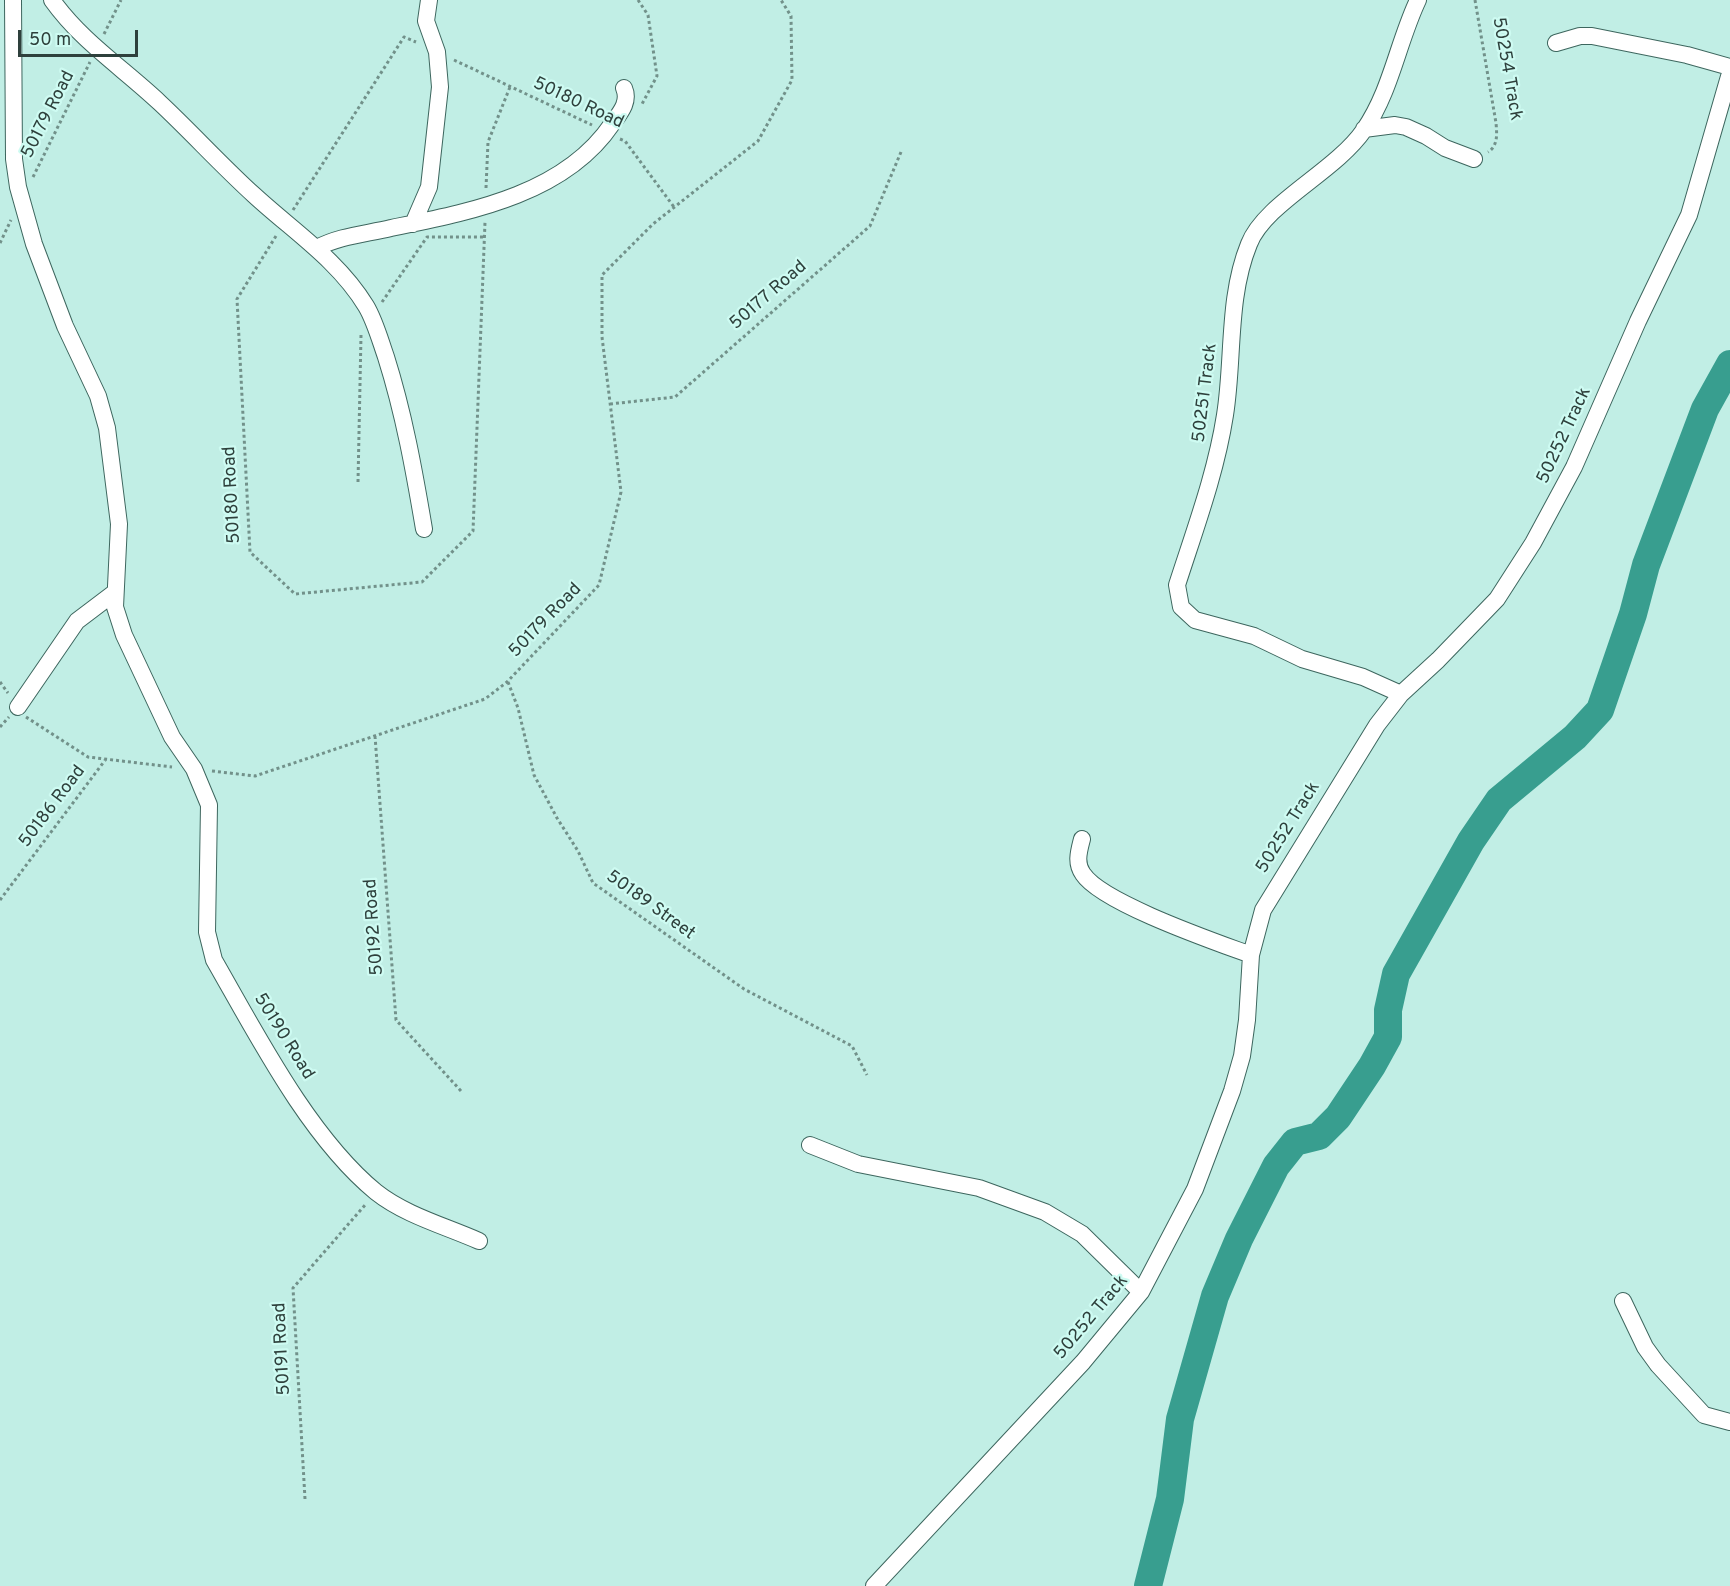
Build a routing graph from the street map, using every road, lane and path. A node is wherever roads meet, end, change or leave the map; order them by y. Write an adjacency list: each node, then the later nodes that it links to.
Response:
1 (13, 0): 23 (street, 50190 Road)
2 (52, 0): 10 (street)
3 (121, 0): 10 (path, 50179 Road)
4 (429, 0): 11 (street)
5 (638, 0): 16 (path)
6 (781, 0): 25 (path, 50179 Road)
7 (1418, 0): 17 (street, 50251 Track)
8 (1475, 0): 22 (path, 50254 Track)
9 (1556, 43): 12 (street)
10 (96, 50): 23 (path, 50179 Road); 26 (street)
11 (437, 52): 14 (path, 50180 Road); 26 (path, 50180 Road); 27 (street)
12 (1730, 67)
13 (1730, 73): 35 (street, 50252 Track)
14 (510, 87): 19 (path, 50180 Road); 24 (path, 50180 Road)
15 (624, 88): 19 (street)
16 (637, 112)
17 (1364, 129): 22 (street); 35 (street, 50251 Track)
18 (627, 131): 20 (path)
19 (607, 132): 20 (path, 50180 Road); 24 (street)
20 (622, 140): 25 (path, 50180 Road)
21 (901, 152): 30 (path, 50177 Road)
22 (1474, 159)
23 (21, 200): 28 (path, 50179 Road); 32 (street, 50190 Road)
24 (485, 205): 26 (path, 50180 Road); 27 (street)
25 (674, 207): 30 (path, 50179 Road)
26 (285, 223): 29 (street)
27 (413, 224): 29 (street)
28 (0, 243)
29 (317, 248): 31 (street)
30 (610, 404): 34 (path, 50179 Road)
31 (424, 529)
32 (114, 593): 36 (street); 39 (street, 50190 Road)
33 (0, 682): 36 (path, 50179 Road)
34 (507, 682): 37 (path, 50179 Road); 43 (path, 50189 Street)
35 (1401, 694): 42 (street, 50252 Track)
36 (18, 707): 38 (path, 50179 Road)
37 (375, 736): 39 (path, 50179 Road); 44 (path, 50192 Road)
38 (106, 759): 39 (path, 50179 Road); 41 (path, 50186 Road)
39 (194, 769): 46 (street, 50190 Road)
40 (1082, 839): 42 (street)
41 (0, 900)
42 (1251, 955): 48 (street, 50252 Track)
43 (867, 1075)
44 (460, 1091)
45 (810, 1146): 48 (street)
46 (376, 1192): 47 (street, 50190 Road); 51 (path, 50191 Road)
47 (479, 1241)
48 (1142, 1292): 52 (street, 50252 Track)
49 (1623, 1301): 50 (street)
50 (1730, 1422)
51 (305, 1499)
52 (874, 1586)

